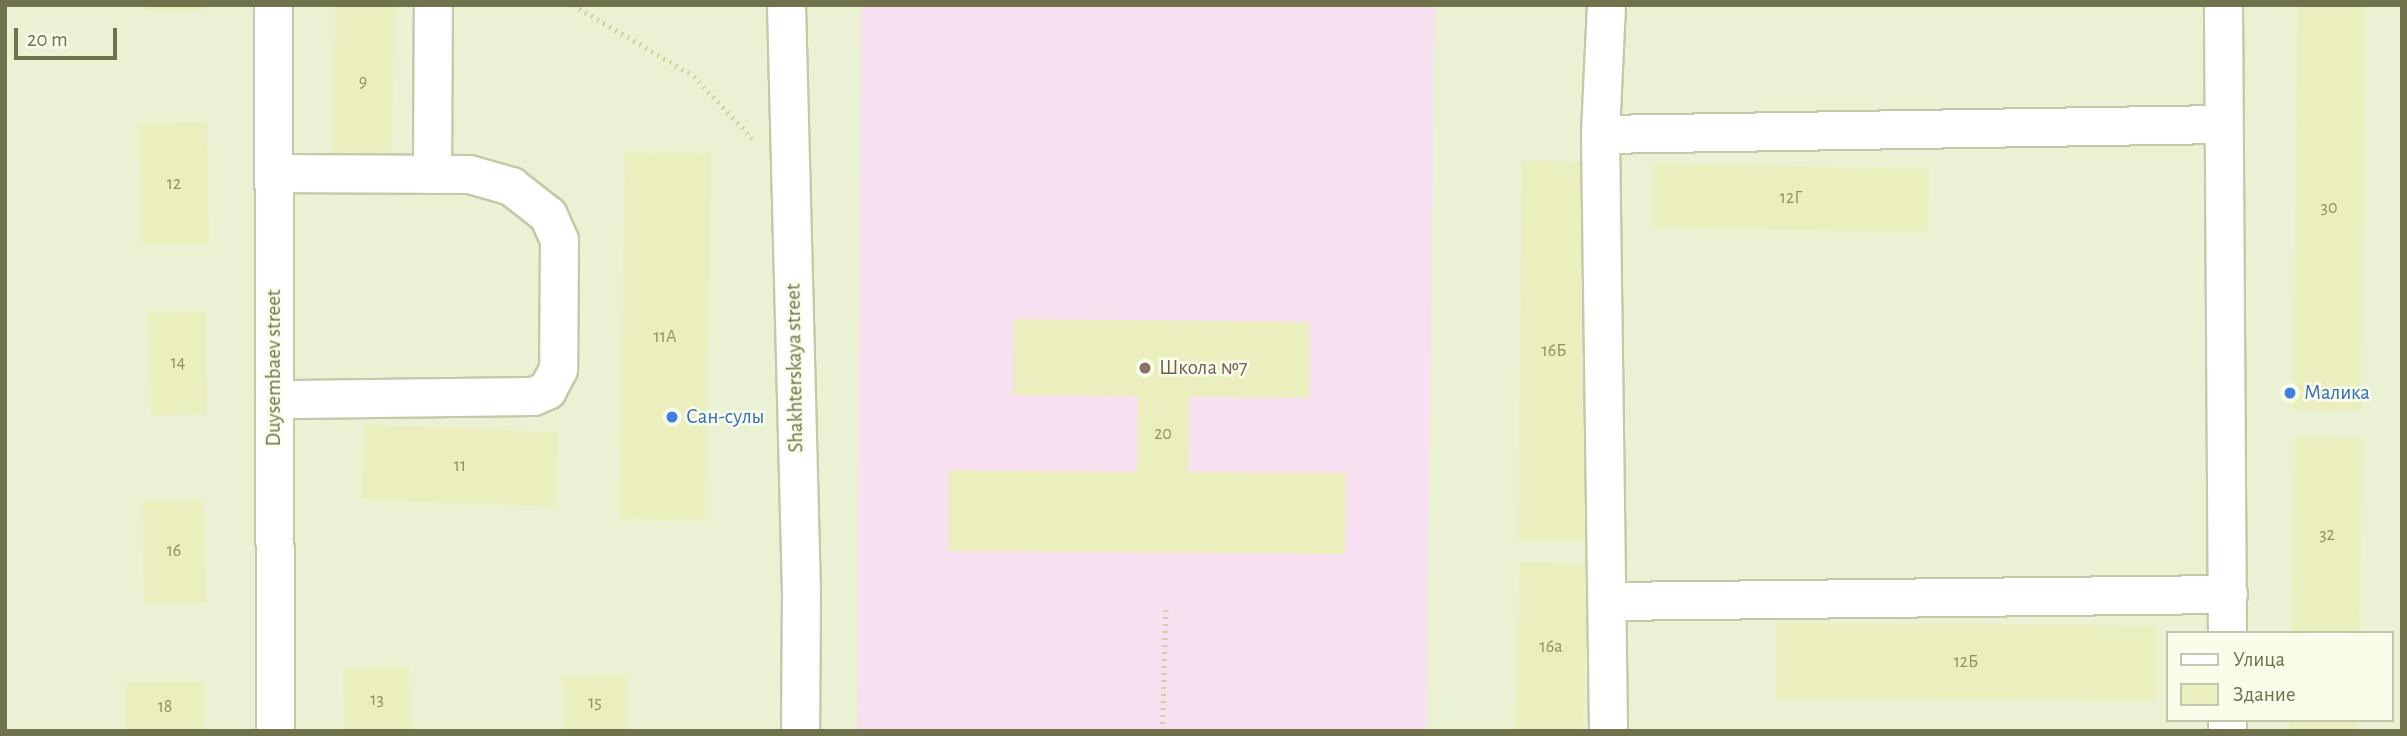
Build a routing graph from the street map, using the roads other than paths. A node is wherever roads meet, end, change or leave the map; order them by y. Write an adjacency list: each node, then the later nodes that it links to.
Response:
1 (273, 5): 8 (street, Duysembaev street)
2 (433, 5): 9 (street)
3 (786, 5): 15 (street, Shakhterskaya street)
4 (1606, 5): 7 (street)
5 (2223, 5): 6 (street)
6 (2223, 124): 7 (street); 11 (street)
7 (1600, 134): 12 (street)
8 (274, 173): 9 (street); 10 (street, Duysembaev street)
9 (432, 174): 10 (street)
10 (274, 399): 14 (street, Duysembaev street)
11 (2228, 594): 12 (street); 13 (street)
12 (1608, 601): 16 (street)
13 (2227, 631)
14 (275, 731)
15 (800, 731)
16 (1608, 731)

